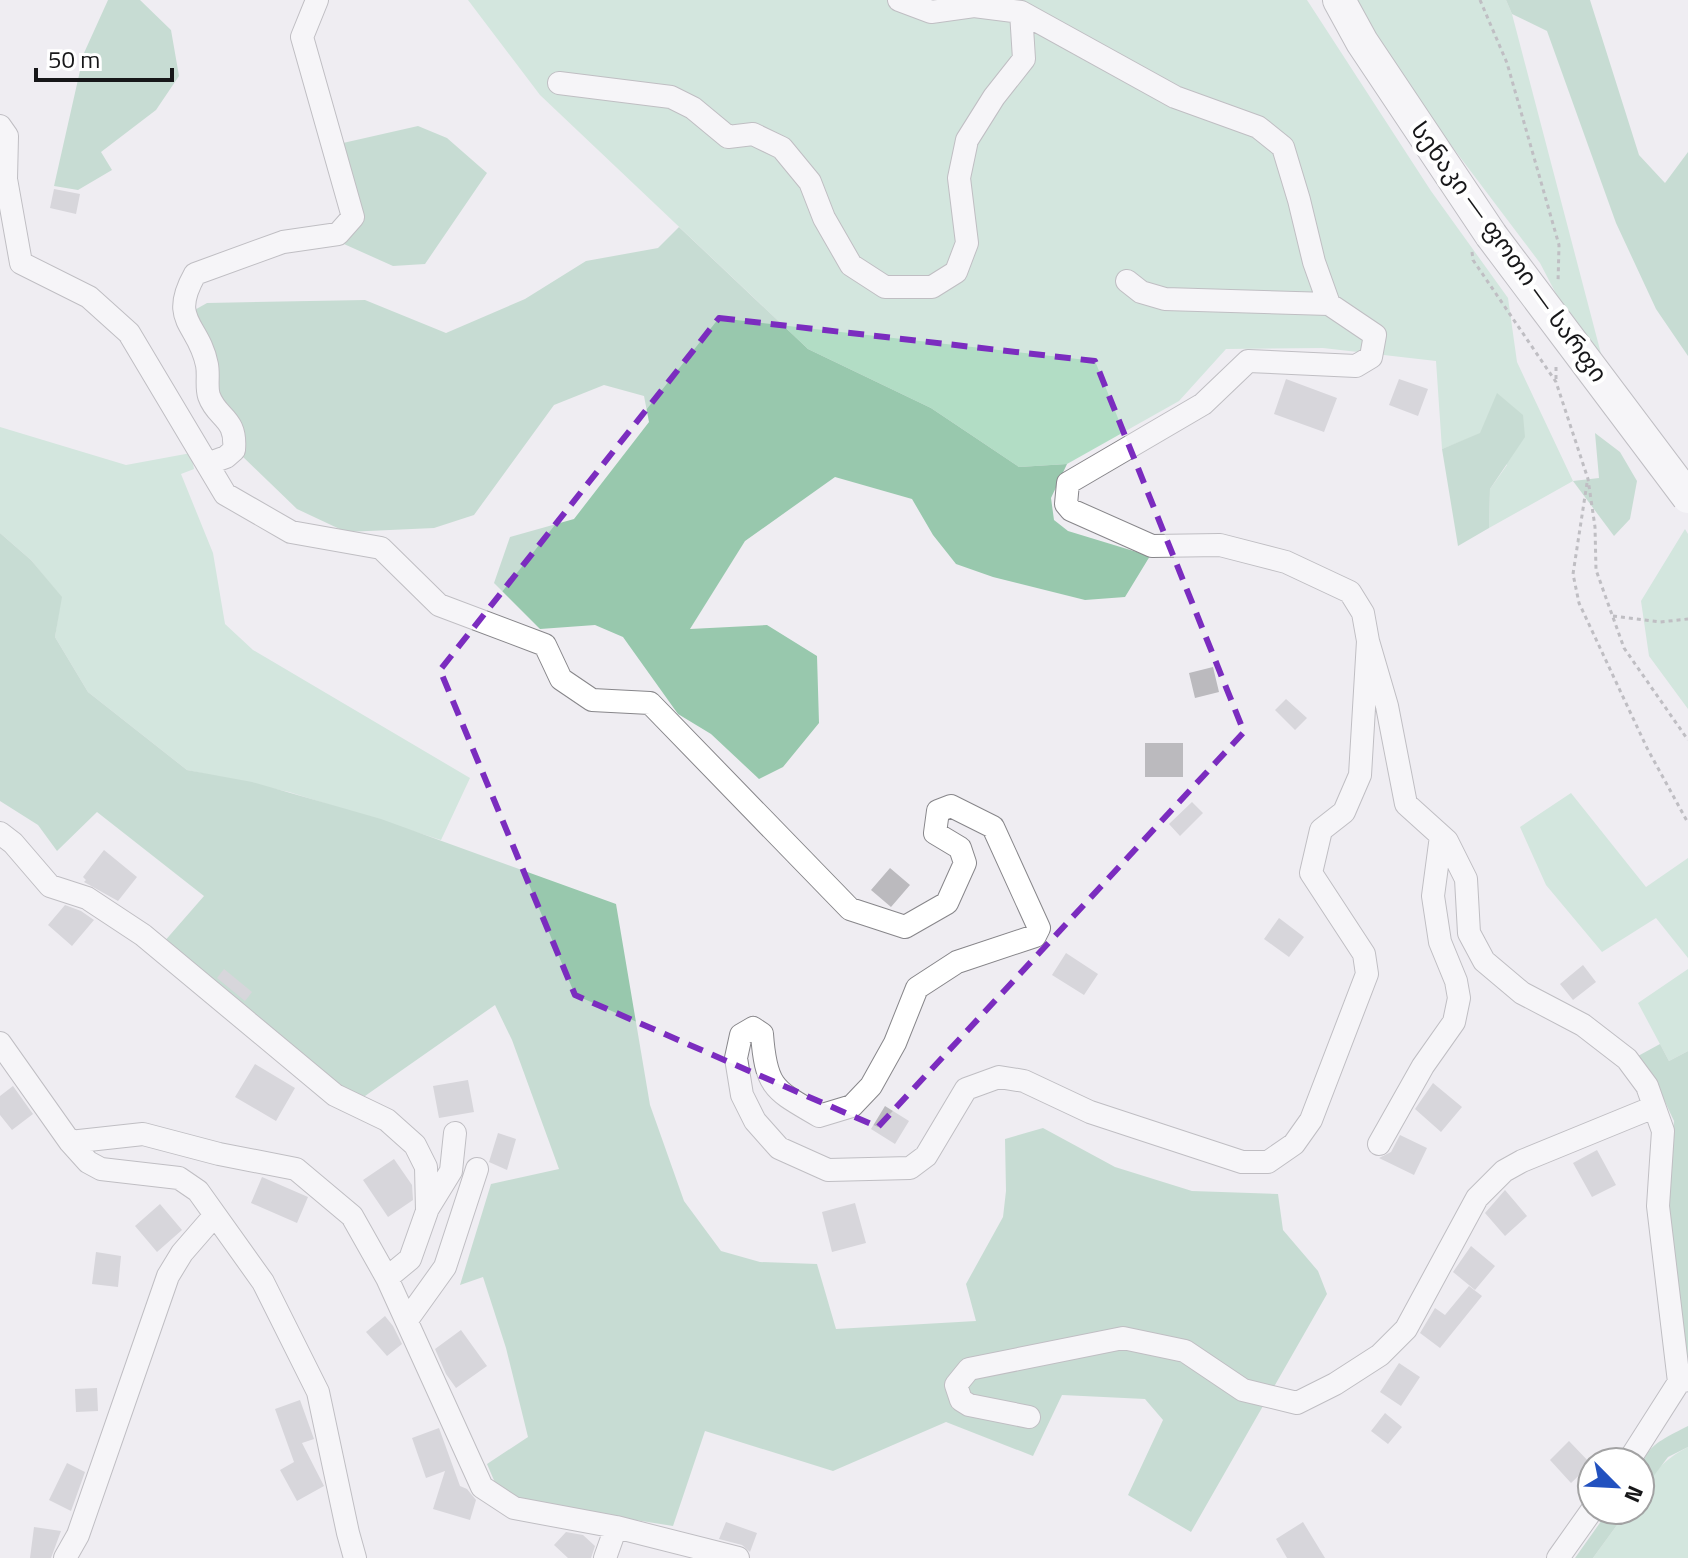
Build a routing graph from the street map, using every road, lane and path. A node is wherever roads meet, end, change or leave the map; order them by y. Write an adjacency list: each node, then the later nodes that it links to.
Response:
1 (317, 0): 14 (street)
2 (899, 0): 5 (street)
3 (1339, 0): 8 (highway, სენაკი — ფოთი — სარფი)
4 (1480, 0): 10 (path)
5 (1021, 12): 6 (street); 11 (street)
6 (559, 83)
7 (0, 126): 14 (street)
8 (1482, 240): 13 (path); 16 (highway, სენაკი — ფოთი — სარფი, bridge)
9 (1127, 281): 11 (street)
10 (1558, 291)
11 (1329, 304): 19 (street)
12 (1557, 351): 13 (path)
13 (1556, 382): 15 (path)
14 (207, 464): 19 (street)
15 (1588, 479): 17 (path); 21 (path)
16 (1688, 497)
17 (1613, 616): 18 (path); 20 (path)
18 (1688, 619)
19 (1368, 641): 23 (street)
20 (1688, 740)
21 (1688, 823)
22 (0, 833): 30 (street)
23 (1441, 836): 25 (street); 28 (street)
24 (0, 1043): 27 (street)
25 (1654, 1107): 34 (street); 35 (street)
26 (455, 1133): 30 (street)
27 (70, 1142): 31 (street); 32 (street)
28 (1379, 1144)
29 (477, 1169): 33 (street)
30 (427, 1211): 32 (street)
31 (215, 1215): 39 (street); 40 (street)
32 (387, 1278): 33 (street)
33 (407, 1320): 38 (street)
34 (1684, 1381): 36 (street)
35 (1029, 1417)
36 (1639, 1446)
37 (1581, 1526): 43 (street)
38 (616, 1527): 41 (street); 42 (street)
39 (65, 1558)
40 (355, 1558)
41 (605, 1558)
42 (738, 1558)
43 (1558, 1558)

